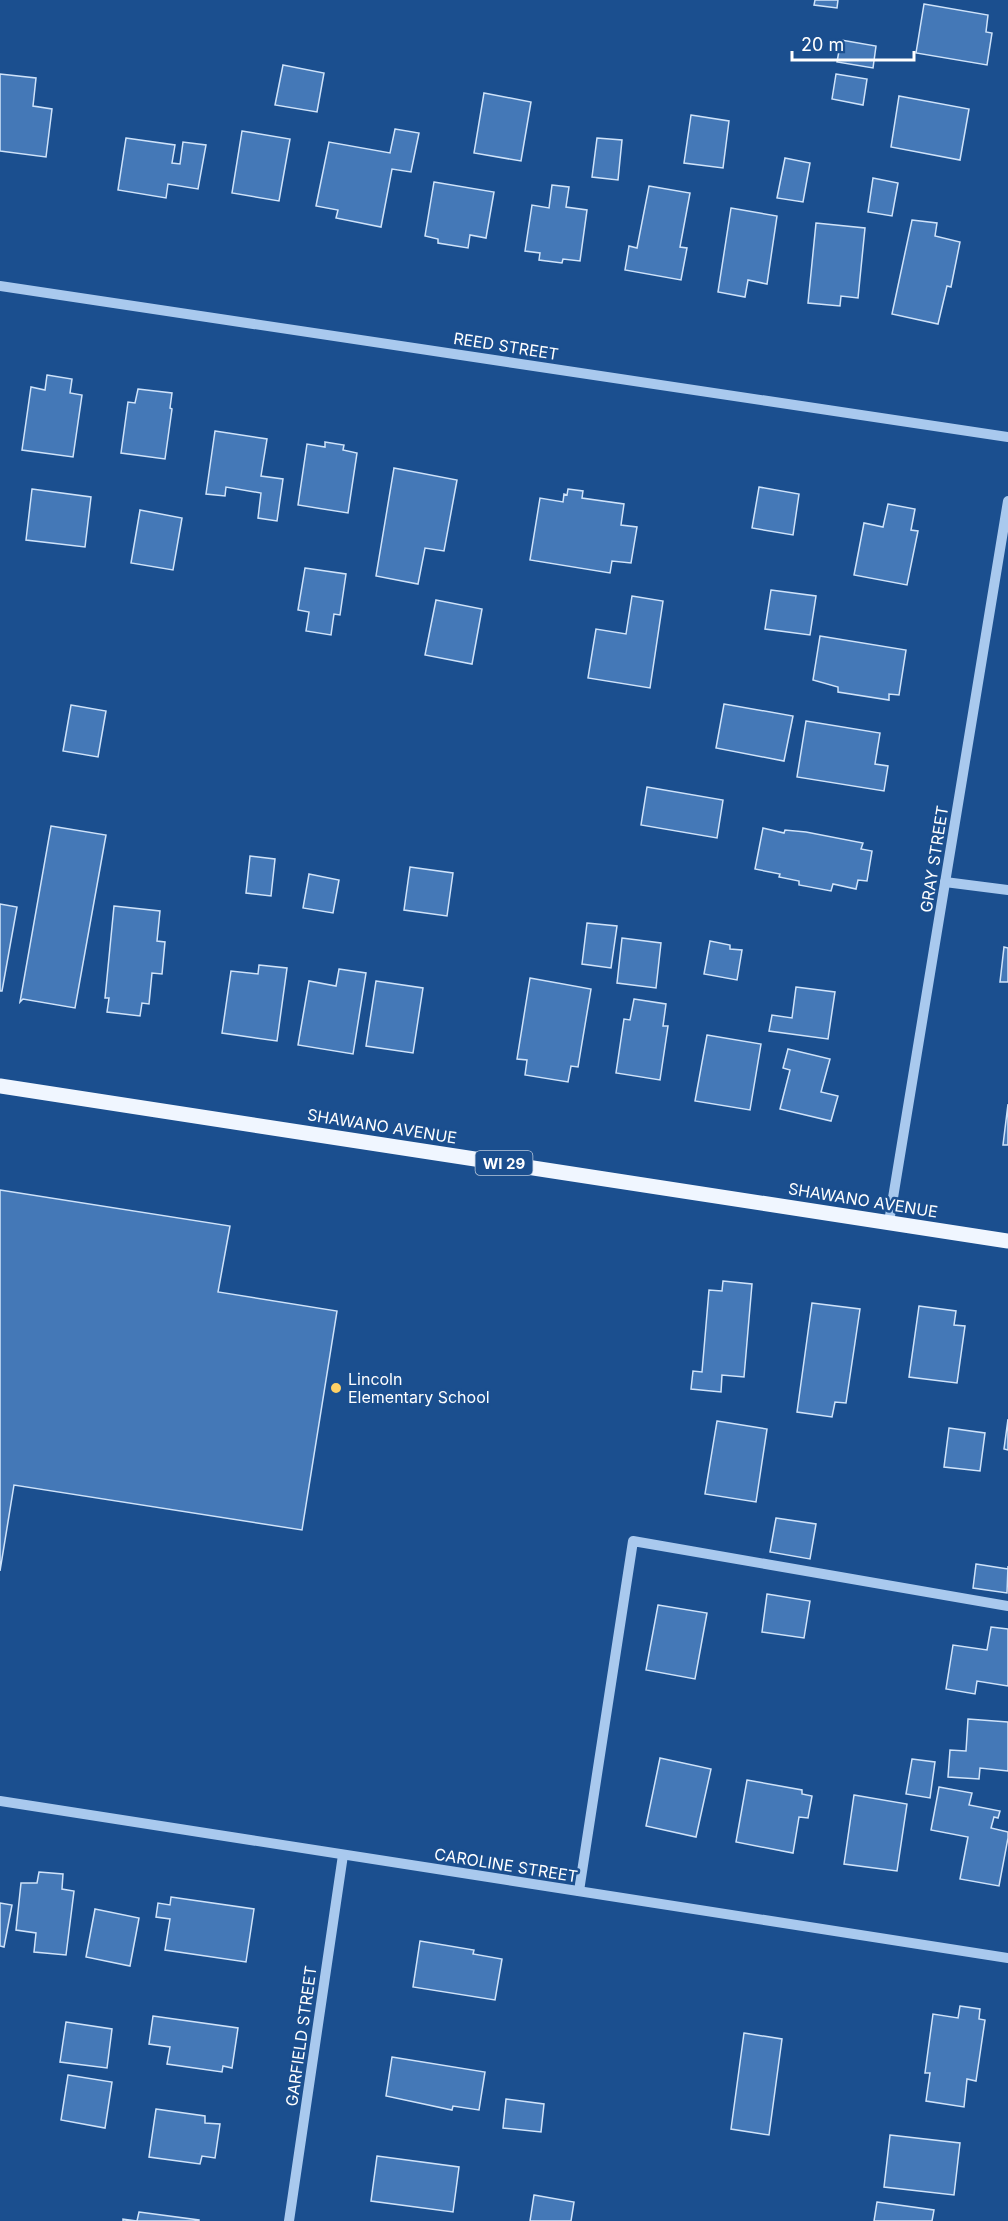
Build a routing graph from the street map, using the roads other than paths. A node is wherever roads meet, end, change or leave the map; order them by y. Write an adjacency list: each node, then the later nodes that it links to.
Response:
1 (0, 286): 2 (street, REED STREET)
2 (1008, 437)
3 (1008, 501): 4 (street, GRAY STREET)
4 (945, 882): 5 (street); 7 (street, GRAY STREET)
5 (1008, 890)
6 (0, 1086): 7 (main road, SHAWANO AVENUE / WI 29)
7 (890, 1222): 8 (main road, SHAWANO AVENUE / WI 29)
8 (1008, 1241)
9 (1008, 1606): 12 (street)
10 (0, 1801): 11 (street, CAROLINE STREET)
11 (343, 1855): 12 (street, CAROLINE STREET); 14 (street, GARFIELD STREET)
12 (579, 1891): 13 (street, CAROLINE STREET)
13 (1008, 1958)
14 (289, 2221)

